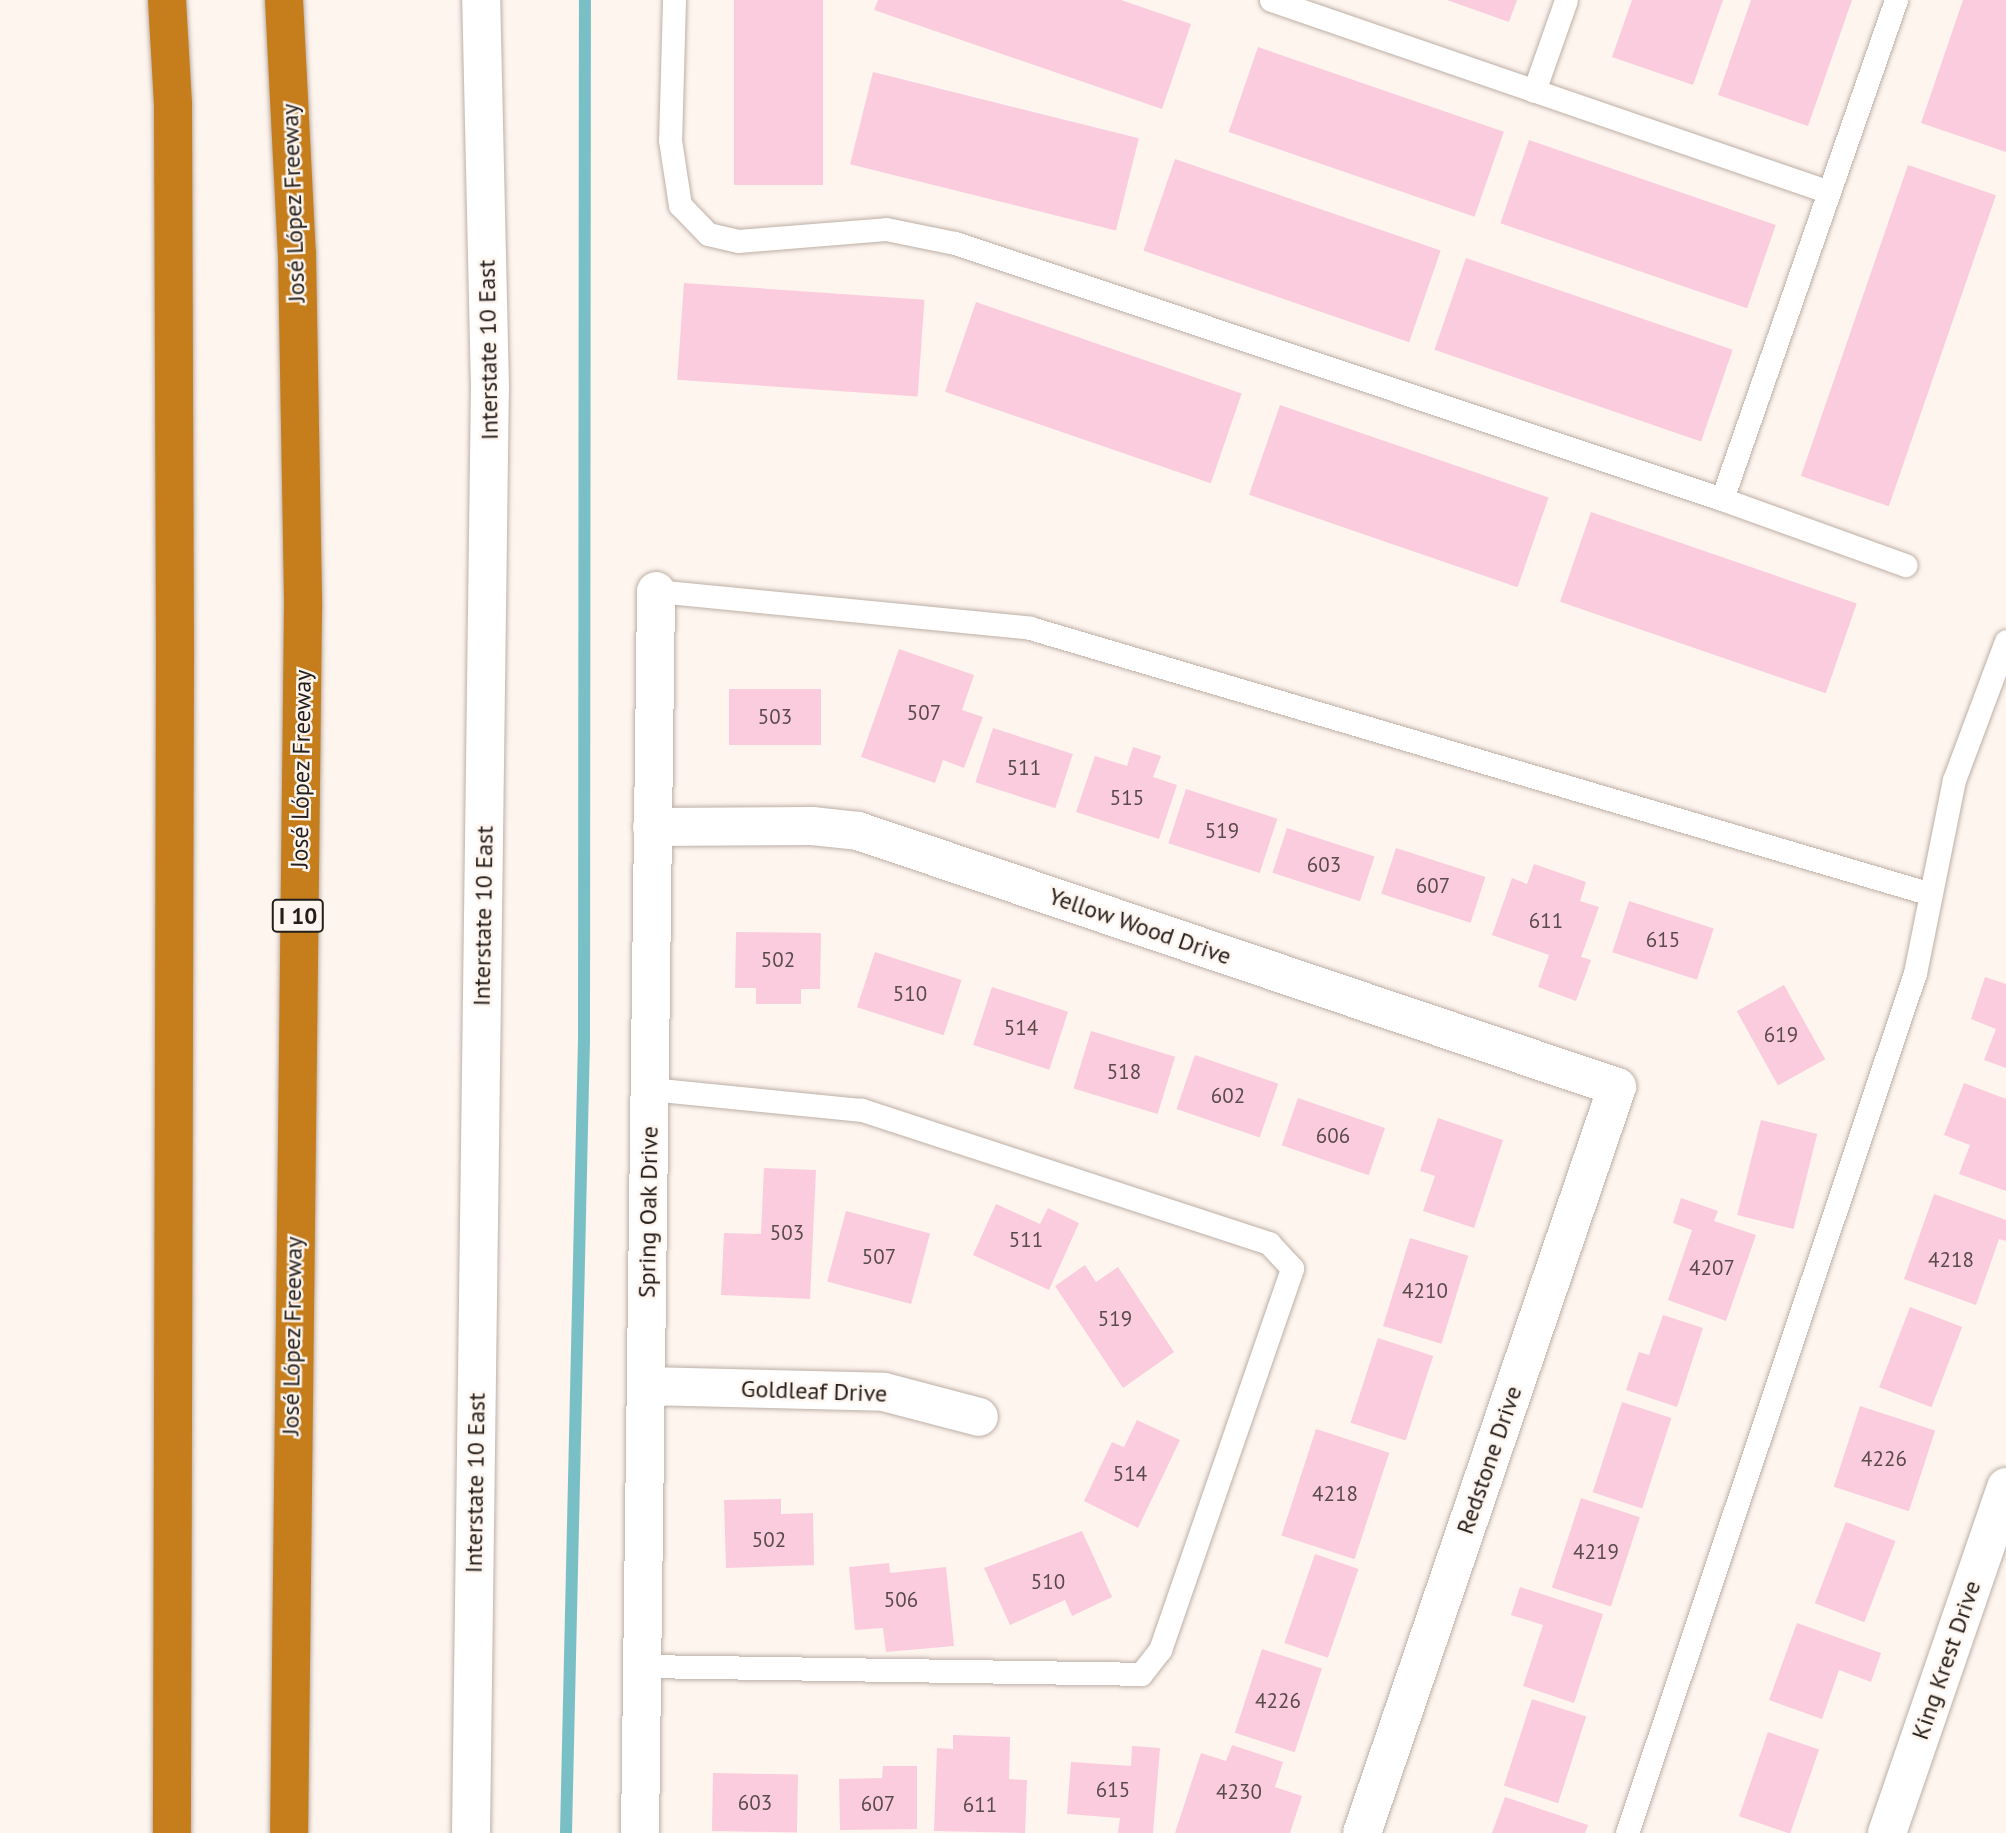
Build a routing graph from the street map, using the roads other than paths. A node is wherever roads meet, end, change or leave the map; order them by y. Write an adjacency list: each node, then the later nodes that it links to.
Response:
1 (167, 0): 22 (highway)
2 (284, 0): 23 (highway, José López Freeway / I 10)
3 (481, 0): 24 (street, Interstate 10 East)
4 (674, 0): 10 (lane)
5 (1271, 0): 8 (lane)
6 (1566, 0): 8 (lane)
7 (1896, 0): 9 (lane)
8 (1534, 90): 9 (lane)
9 (1829, 192): 10 (lane)
10 (1722, 499): 11 (lane)
11 (1905, 565)
12 (656, 591): 14 (street, Spring Oak Drive); 15 (lane)
13 (2006, 641): 15 (lane)
14 (652, 827): 16 (street, Yellow Wood Drive); 17 (street, Spring Oak Drive)
15 (1931, 894): 27 (lane)
16 (1617, 1087): 26 (street, Redstone Drive)
17 (649, 1089): 18 (street, Spring Oak Drive); 21 (lane)
18 (646, 1386): 19 (street, Goldleaf Drive); 21 (street, Spring Oak Drive)
19 (979, 1417)
20 (2006, 1487): 28 (street, King Krest Drive)
21 (642, 1666): 25 (street, Spring Oak Drive)
22 (172, 1833)
23 (289, 1833)
24 (471, 1833)
25 (640, 1833)
26 (1362, 1833)
27 (1627, 1833)
28 (1887, 1833)

